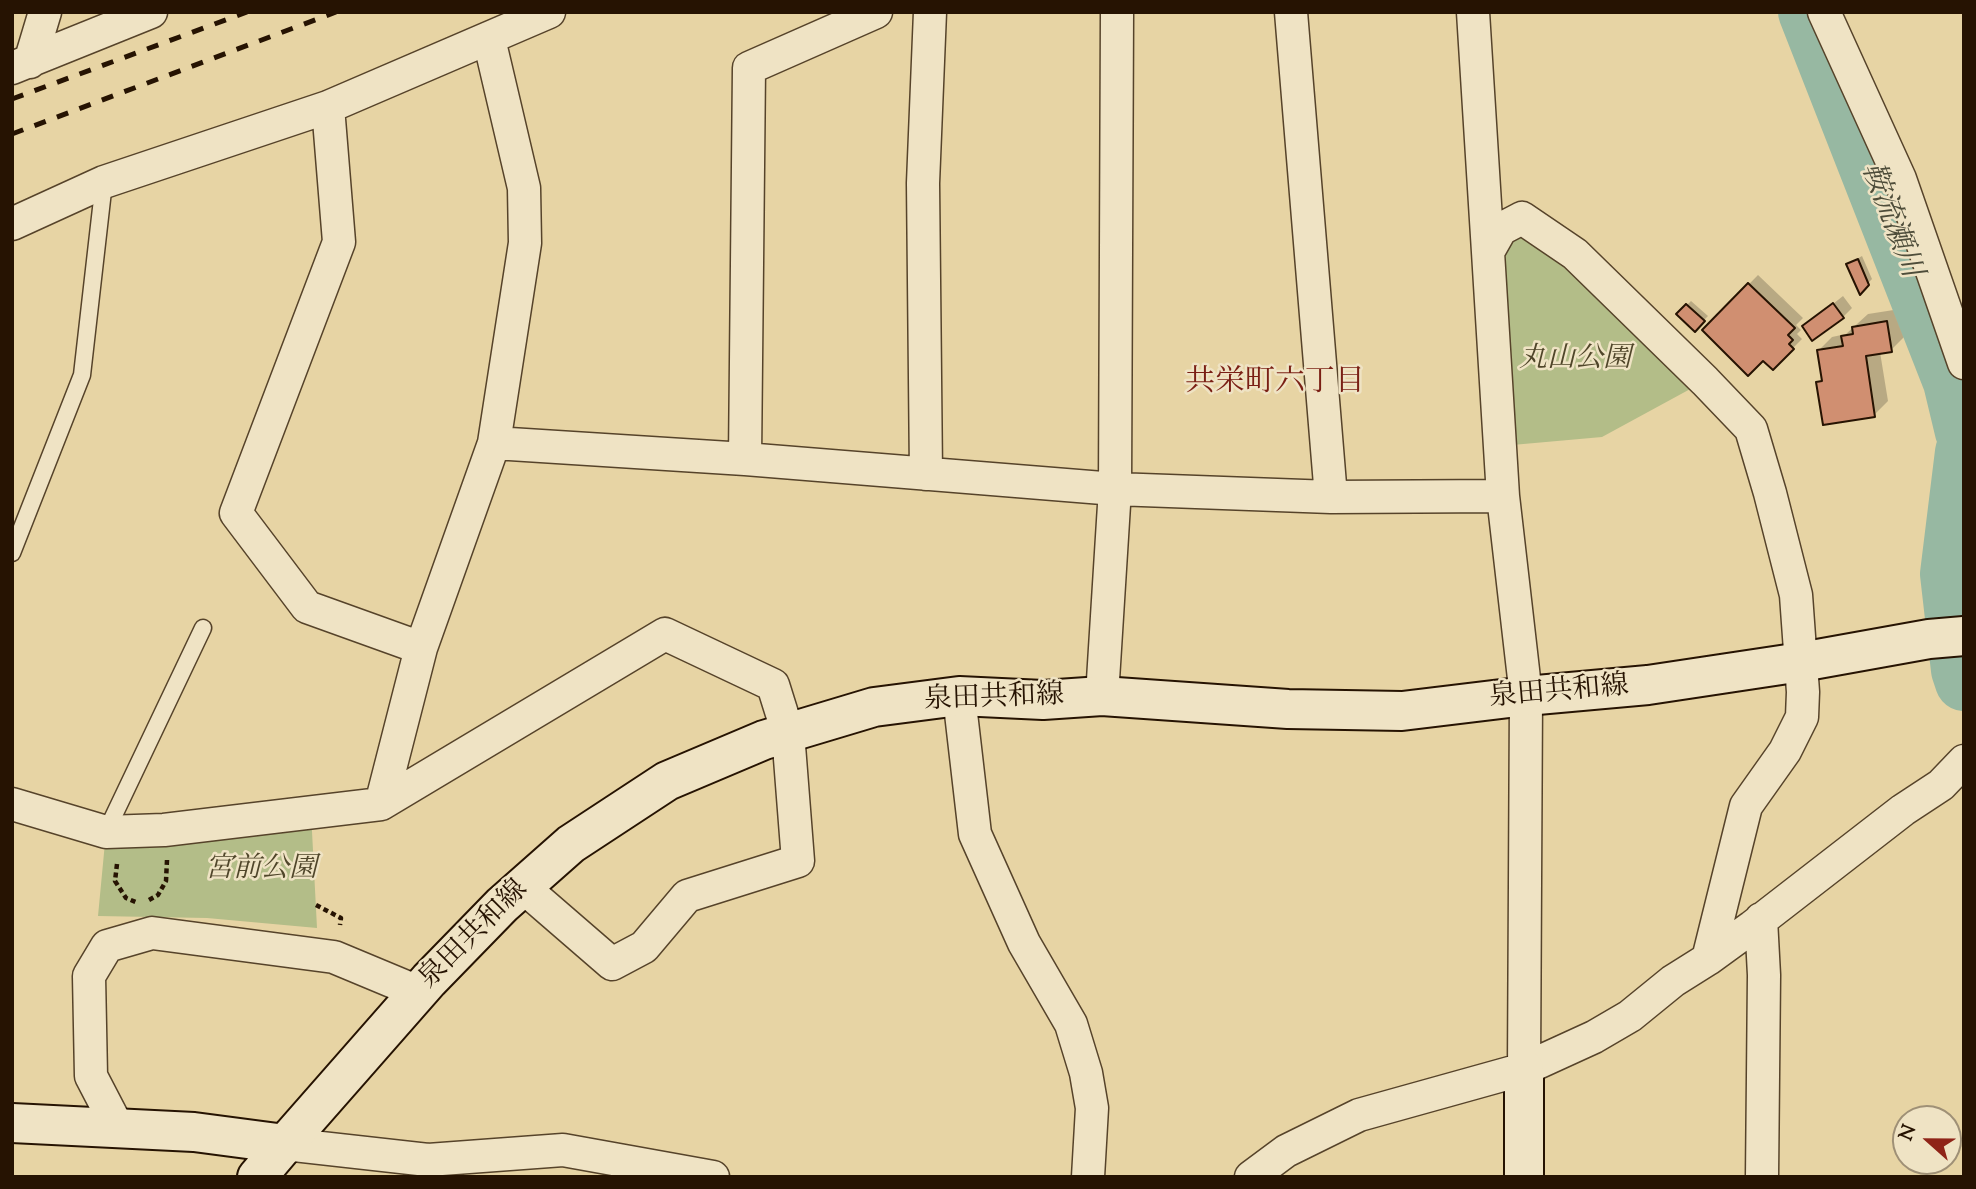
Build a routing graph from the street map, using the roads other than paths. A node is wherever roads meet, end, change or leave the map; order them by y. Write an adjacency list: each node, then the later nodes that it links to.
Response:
1 (45, 12): 11 (street)
2 (151, 12): 11 (street)
3 (549, 12): 10 (street)
4 (876, 12): 18 (street)
5 (930, 12): 19 (street)
6 (1117, 12): 20 (street)
7 (1291, 12): 21 (street)
8 (1473, 12): 15 (street)
9 (1824, 12): 16 (street)
10 (489, 39): 12 (street); 17 (street)
11 (21, 65)
12 (327, 107): 13 (street); 26 (street)
13 (104, 182): 14 (street); 23 (lane)
14 (12, 224)
15 (1488, 252): 22 (street); 27 (street)
16 (1964, 363)
17 (494, 443): 18 (street); 26 (street)
18 (745, 459): 19 (street)
19 (926, 474): 20 (street)
20 (1115, 489): 21 (street); 29 (street)
21 (1331, 496): 22 (street)
22 (1503, 496): 30 (street)
23 (12, 553)
24 (203, 628): 35 (lane)
25 (1946, 638): 27 (main road, 泉田共和線)
26 (421, 648): 34 (street)
27 (1801, 662): 30 (main road, 泉田共和線); 38 (street)
28 (959, 696): 29 (main road, 泉田共和線); 31 (main road, 泉田共和線); 46 (street)
29 (1102, 696): 30 (main road, 泉田共和線)
30 (1526, 696): 40 (street)
31 (788, 733): 34 (street); 36 (main road, 泉田共和線); 36 (street)
32 (1963, 762): 37 (street)
33 (12, 804): 35 (street)
34 (381, 804): 35 (street)
35 (106, 832)
36 (523, 887): 39 (main road, 泉田共和線)
37 (1762, 919): 38 (street); 49 (street)
38 (1708, 959): 40 (street)
39 (418, 992): 42 (street); 43 (main road, 泉田共和線)
40 (1524, 1069): 47 (street); 48 (main road)
41 (12, 1122): 42 (main road)
42 (118, 1128): 43 (main road)
43 (285, 1144): 44 (main road, 泉田共和線); 45 (street)
44 (257, 1177)
45 (712, 1177)
46 (1088, 1177)
47 (1251, 1177)
48 (1524, 1177)
49 (1762, 1177)

